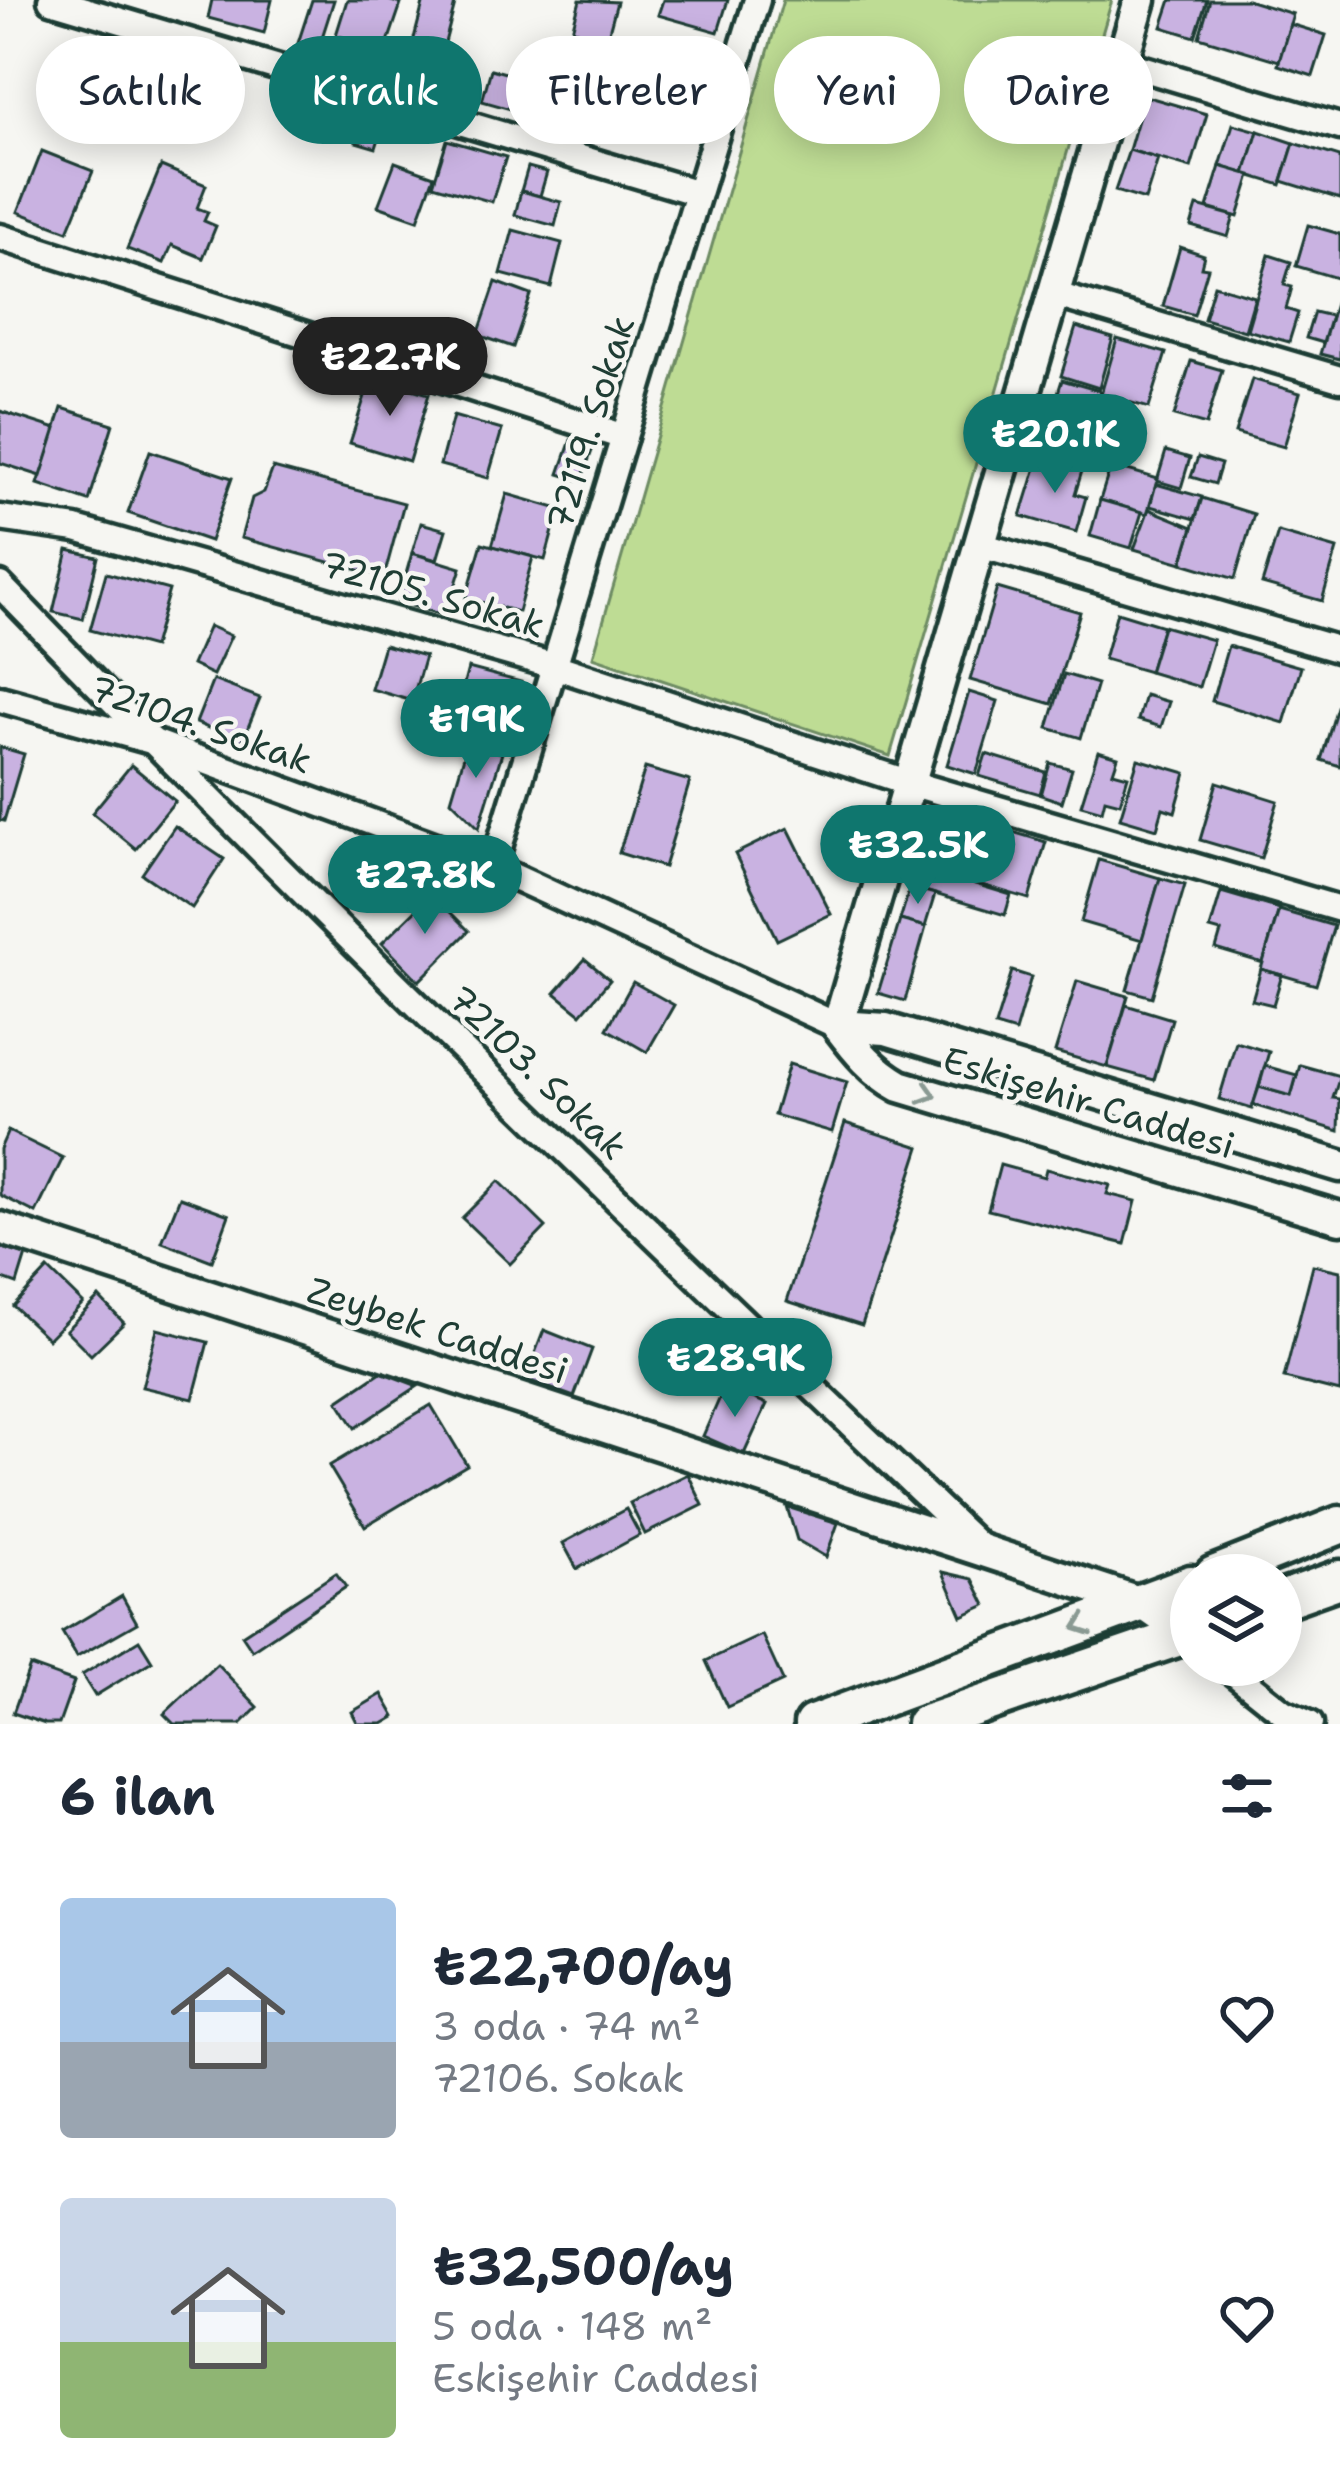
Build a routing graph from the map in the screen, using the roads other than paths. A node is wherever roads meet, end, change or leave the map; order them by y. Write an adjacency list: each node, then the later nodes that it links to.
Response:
1 (51, 0): 8 (street)
2 (757, 0): 8 (street, 72119. Sokak)
3 (1139, 0): 4 (street)
4 (1129, 36)
5 (1153, 71): 6 (street)
6 (1340, 127)
7 (1097, 144): 10 (street)
8 (698, 193): 12 (street, 72119. Sokak)
9 (0, 237): 12 (street)
10 (1053, 294): 11 (street); 14 (street)
11 (1340, 379)
12 (624, 437): 17 (street, 72119. Sokak)
13 (0, 518): 17 (street, 72105. Sokak)
14 (980, 545): 16 (street); 20 (street)
15 (0, 585): 19 (street, 72103. Sokak)
16 (1340, 650)
17 (554, 666): 20 (street, 72105. Sokak); 21 (street, 72119. Sokak)
18 (0, 699): 19 (street, 72104. Sokak)
19 (151, 741): 21 (street, 72104. Sokak); 28 (street, 72103. Sokak)
20 (910, 783): 22 (street, 72105. Sokak); 23 (street)
21 (493, 866): 23 (street, 72104. Sokak)
22 (1340, 909)
23 (838, 1026): 24 (street, Eskişehir Caddesi); 25 (street, Eskişehir Caddesi, one-way to 25)
24 (1340, 1166)
25 (1340, 1218)
26 (0, 1228): 28 (street, Zeybek Caddesi)
27 (1340, 1525): 29 (main road)
28 (984, 1551): 33 (street, Zeybek Caddesi)
29 (1267, 1554)
30 (1340, 1579): 32 (main road)
31 (1170, 1592): 33 (main road)
32 (1302, 1593)
33 (1142, 1603): 34 (street, Zeybek Caddesi); 37 (main road, one-way to 37)
34 (1170, 1622)
35 (1170, 1642): 38 (main road)
36 (1250, 1686): 39 (street)
37 (813, 1724)
38 (925, 1724)
39 (1310, 1724)

